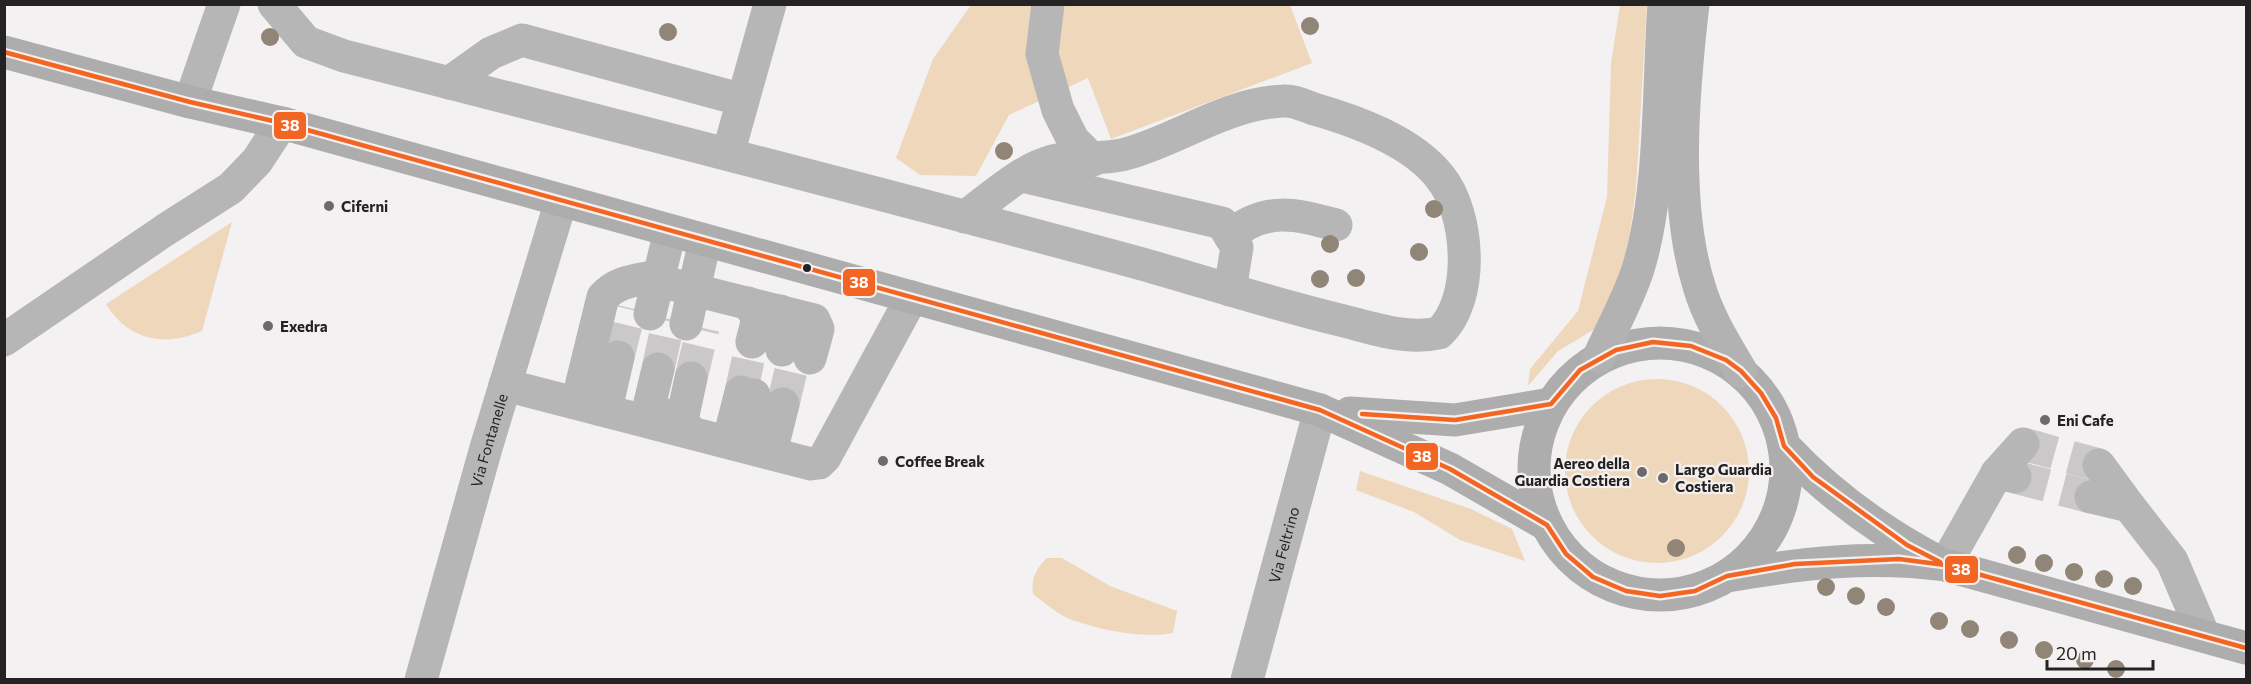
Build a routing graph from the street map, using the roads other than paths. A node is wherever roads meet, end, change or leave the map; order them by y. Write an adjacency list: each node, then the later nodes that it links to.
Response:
1 (224, 4): 10 (street)
2 (274, 4): 8 (street)
3 (770, 4): 9 (street)
4 (1048, 4): 13 (street)
5 (1664, 4): 25 (highway)
6 (1693, 4): 26 (highway)
7 (4, 52): 10 (main road)
8 (449, 83): 9 (street); 12 (street)
9 (743, 100): 12 (street)
10 (190, 102): 11 (main road)
11 (282, 123): 15 (main road); 24 (street)
12 (728, 154): 16 (street)
13 (1093, 160): 14 (street); 21 (street)
14 (1022, 176): 16 (street); 18 (street)
15 (561, 201): 19 (main road); 27 (street, Via Fontanelle)
16 (965, 217): 21 (street)
17 (1336, 225): 18 (street)
18 (1230, 236): 21 (street)
19 (696, 238): 20 (street); 20 (street); 22 (main road)
20 (677, 286): 20 (street); 23 (street); 30 (street)
21 (1230, 290)
22 (912, 297): 29 (main road); 33 (street)
23 (773, 309): 23 (street)
24 (4, 339)
25 (1599, 357): 26 (main road); 28 (main road)
26 (1741, 371): 32 (main road)
27 (505, 384): 30 (street); 42 (street, Via Fontanelle)
28 (1551, 404): 29 (main road); 37 (main road)
29 (1320, 410): 37 (main road); 43 (street, Via Feltrino)
30 (638, 415): 30 (street); 33 (street)
31 (2023, 444): 38 (street)
32 (1784, 446): 38 (main road); 39 (main road)
33 (758, 447): 33 (street)
34 (2100, 465): 36 (street)
35 (2091, 497): 36 (street)
36 (2129, 506): 40 (street)
37 (1547, 525): 39 (main road)
38 (1945, 565): 39 (main road); 40 (main road)
39 (1727, 576)
40 (2204, 636): 41 (main road)
41 (2247, 648)
42 (420, 680)
43 (1247, 680)

